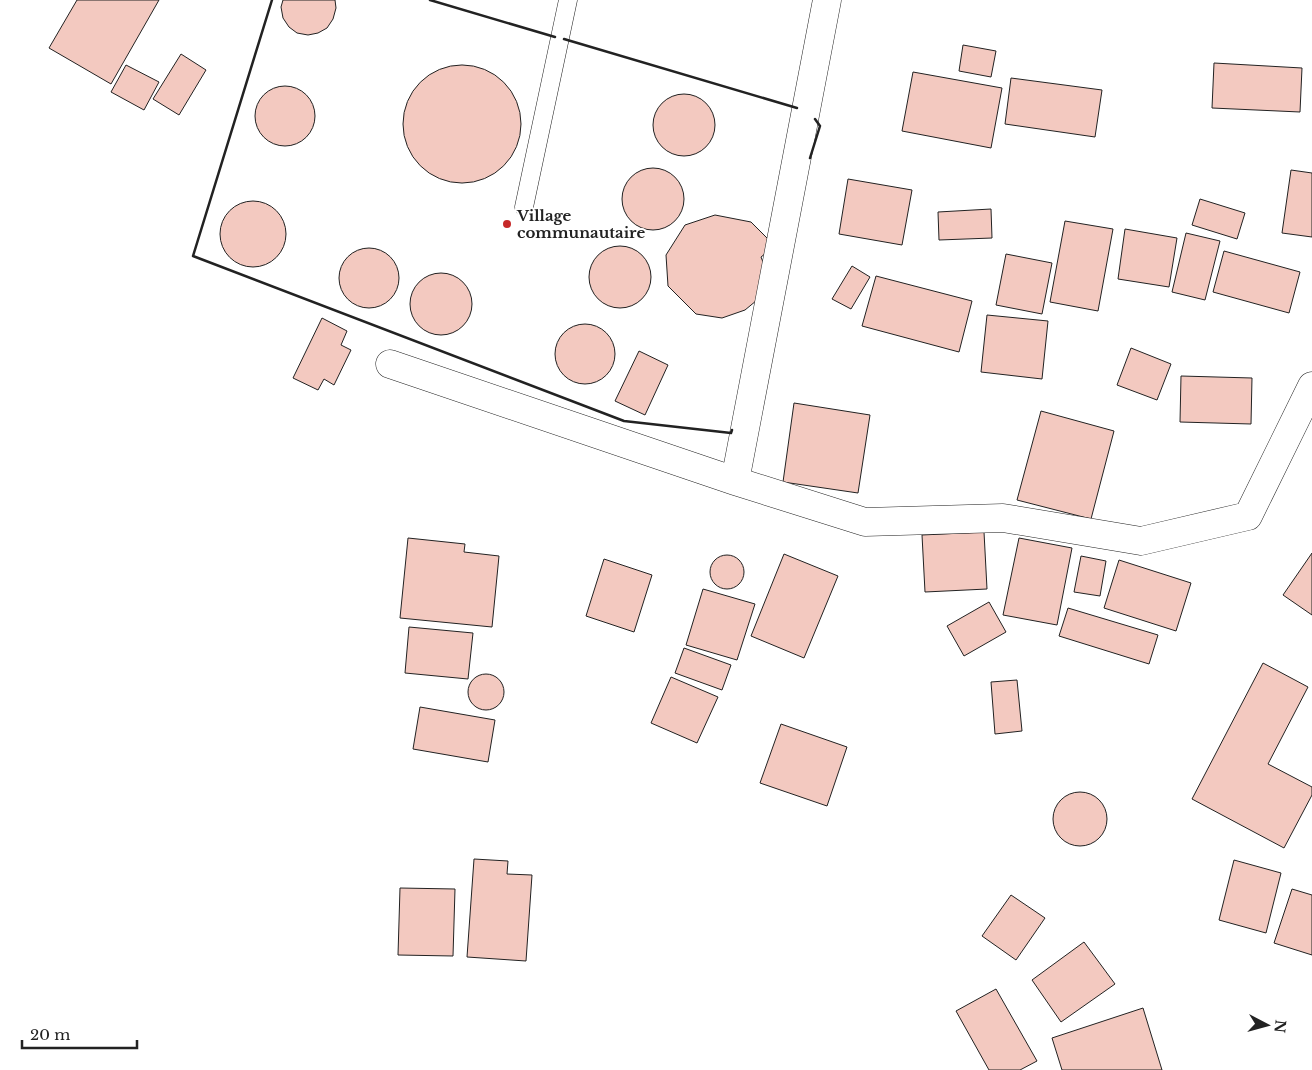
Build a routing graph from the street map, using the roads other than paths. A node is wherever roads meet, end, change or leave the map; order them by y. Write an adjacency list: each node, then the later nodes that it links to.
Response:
1 (568, 0): 3 (lane)
2 (827, 0): 6 (street)
3 (524, 207)
4 (390, 364): 6 (street)
5 (1312, 386): 6 (street)
6 (735, 481)

